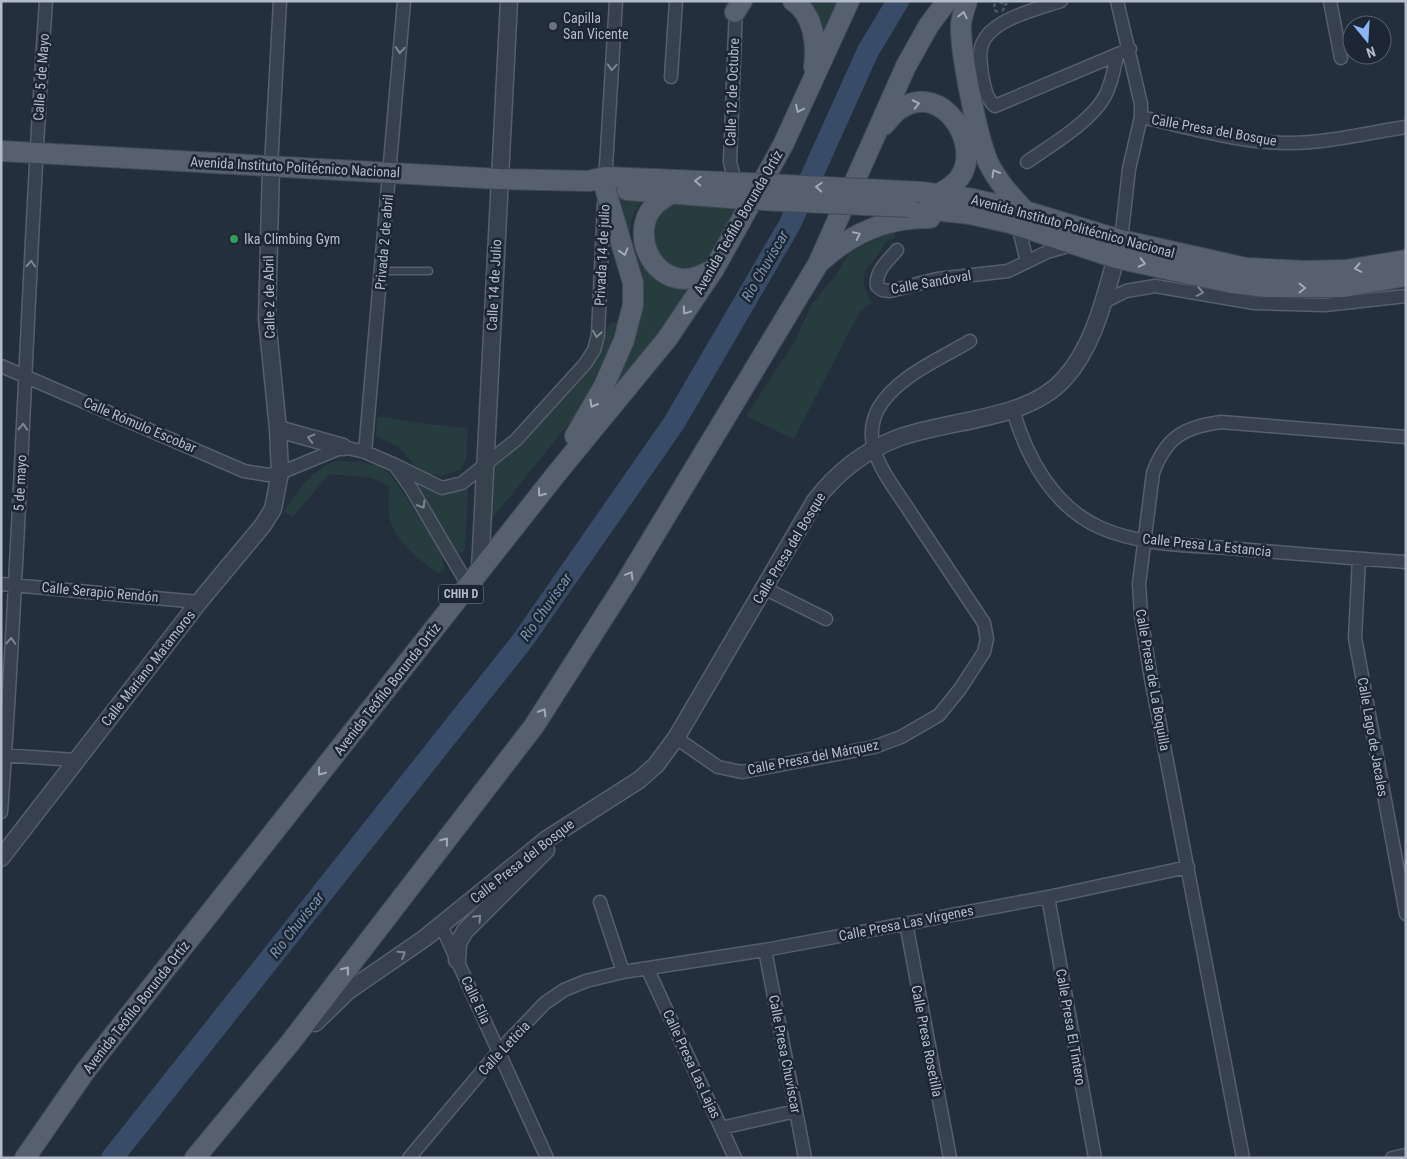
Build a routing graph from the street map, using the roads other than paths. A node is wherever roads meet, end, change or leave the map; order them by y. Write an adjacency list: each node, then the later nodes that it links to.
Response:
1 (46, 1): 24 (street, Calle 5 de Mayo)
2 (280, 1): 26 (street, Calle 2 de Abril)
3 (404, 1): 27 (street, Privada 2 de abril, one-way to 27)
4 (510, 1): 28 (street, Calle 14 de Julio)
5 (616, 1): 29 (street, Privada 14 de julio, one-way to 29)
6 (676, 1): 18 (street)
7 (793, 1): 19 (main road)
8 (849, 1): 19 (main road, Avenida Teófilo Borunda Ortíz / CHIH D)
9 (946, 1): 22 (main road)
10 (967, 1): 33 (main road, one-way to 10)
11 (1061, 1): 16 (street)
12 (1118, 1): 15 (street, Calle Presa del Bosque)
13 (1330, 1): 17 (street)
14 (738, 5): 30 (street, Calle 12 de Octubre)
15 (1130, 49): 16 (street); 20 (street, Calle Presa del Bosque)
16 (1117, 55): 25 (street)
17 (1341, 58)
18 (671, 77)
19 (812, 83): 41 (main road, Avenida Teófilo Borunda Ortíz / CHIH D, one-way to 41)
20 (1141, 117): 21 (street, Calle Presa del Bosque); 35 (street, Calle Presa del Bosque)
21 (1406, 127)
22 (877, 132): 32 (main road, one-way to 32); 39 (main road)
23 (1, 151): 24 (main road, Avenida Instituto Politécnico Nacional)
24 (36, 153): 26 (main road, Avenida Instituto Politécnico Nacional); 48 (street, 5 de mayo, one-way to 24)
25 (1027, 162)
26 (271, 166): 27 (main road, Avenida Instituto Politécnico Nacional); 50 (street, Calle 2 de Abril)
27 (390, 172): 28 (main road, Avenida Instituto Politécnico Nacional); 42 (street, Privada 2 de abril)
28 (500, 179): 29 (main road, Avenida Instituto Politécnico Nacional); 55 (street, Calle 14 de Julio)
29 (600, 182): 30 (main road, Avenida Instituto Politécnico Nacional, one-way to 29); 31 (main road, Avenida Instituto Politécnico Nacional); 55 (street, Privada 14 de julio, one-way to 55); 58 (main road, one-way to 58)
30 (742, 188): 31 (main road, Avenida Instituto Politécnico Nacional); 32 (main road, Avenida Instituto Politécnico Nacional, bridge)
31 (670, 194): 41 (main road)
32 (923, 198): 33 (main road, Avenida Instituto Politécnico Nacional); 33 (main road, Avenida Instituto Politécnico Nacional)
33 (1018, 220): 34 (main road, Avenida Instituto Politécnico Nacional); 35 (main road, Avenida Instituto Politécnico Nacional); 38 (street); 39 (main road, one-way to 33)
34 (1077, 244): 35 (main road, Avenida Instituto Politécnico Nacional); 38 (street)
35 (1118, 249): 37 (main road, Avenida Instituto Politécnico Nacional, one-way to 35); 43 (main road, Avenida Instituto Politécnico Nacional, one-way to 43); 45 (street, Calle Presa del Bosque)
36 (897, 250): 38 (street, Calle Sandoval)
37 (1406, 260)
38 (1027, 262)
39 (818, 264): 86 (main road, one-way to 39)
40 (429, 270): 42 (lane, Privada 2 de abril)
41 (714, 270): 58 (main road, Avenida Teófilo Borunda Ortíz / CHIH D, one-way to 58)
42 (382, 271): 54 (street, Privada 2 de abril)
43 (1406, 276)
44 (1406, 296): 45 (street, one-way to 44)
45 (1102, 303): 49 (street, Calle Presa del Bosque)
46 (970, 341): 53 (street)
47 (1, 366): 48 (street, Calle Rómulo Escobar)
48 (26, 376): 57 (street, Calle Rómulo Escobar); 63 (street, 5 de mayo, one-way to 48)
49 (1013, 410): 53 (street, Calle Presa del Bosque); 59 (street, Calle Presa La Estancia)
50 (278, 429): 52 (street, one-way to 50); 57 (street, Calle 2 de Abril)
51 (1406, 437): 59 (street, Calle Presa de La Boquilla)
52 (343, 447): 54 (street); 57 (street)
53 (874, 449): 64 (street, Calle Presa del Bosque); 67 (street, Calle Presa del Márquez)
54 (365, 452): 56 (street)
55 (485, 464): 56 (street); 62 (street, Calle 14 de Julio)
56 (394, 465): 62 (street, one-way to 62)
57 (280, 473): 65 (street, Calle Mariano Matamoros)
58 (557, 473): 62 (main road, Avenida Teófilo Borunda Ortíz / CHIH D, one-way to 62)
59 (1145, 541): 60 (street, Calle Presa La Estancia); 73 (street, Calle Presa de La Boquilla)
60 (1360, 559): 61 (street, Calle Presa La Estancia); 76 (street, Calle Lago de Jacales)
61 (1406, 562)
62 (474, 577): 88 (main road, Avenida Teófilo Borunda Ortíz / CHIH D, one-way to 88)
63 (8, 584): 65 (street, Calle Serapio Rendón); 68 (street, 5 de mayo, one-way to 63)
64 (764, 588): 66 (street); 67 (street, Calle Presa del Bosque)
65 (199, 602): 69 (street, Calle Mariano Matamoros)
66 (826, 619)
67 (676, 738): 71 (street, Calle Presa del Bosque)
68 (3, 755): 69 (street); 70 (street, 5 de mayo)
69 (76, 760): 72 (street, Calle Mariano Matamoros)
70 (1, 812)
71 (574, 820): 78 (street, Calle Presa del Bosque); 80 (street, one-way to 71)
72 (1, 858)
73 (1188, 867): 74 (street, Calle Presa Las Vírgenes); 96 (street, Calle Presa de La Boquilla)
74 (1048, 897): 77 (street, Calle Presa Las Vírgenes); 95 (street, Calle Presa El Tintero)
75 (600, 902): 82 (street)
76 (1406, 914)
77 (906, 923): 79 (street, Calle Presa Las Vírgenes); 94 (street, Calle Presa Rosetilla)
78 (441, 925): 80 (street, Calle Elia); 86 (street, Calle Presa del Bosque, one-way to 78)
79 (765, 950): 81 (street, Calle Presa Las Vírgenes); 84 (street, Calle Presa Chuvíscar)
80 (457, 960): 83 (street, Calle Elia)
81 (648, 970): 82 (street, Calle Presa Las Vírgenes); 85 (street, Calle Presa Las Lajas)
82 (623, 972): 83 (street, Calle Leticia)
83 (499, 1051): 90 (street, Calle Leticia); 91 (street, Calle Elia)
84 (796, 1111): 85 (street); 93 (street, Calle Presa Chuvíscar)
85 (721, 1128): 92 (street, Calle Presa Las Lajas)
86 (217, 1131): 89 (main road)
87 (1406, 1155): 97 (street)
88 (25, 1158)
89 (195, 1158)
90 (408, 1158)
91 (547, 1158)
92 (735, 1158)
93 (805, 1158)
94 (950, 1158)
95 (1095, 1158)
96 (1243, 1158)
97 (1392, 1158)

